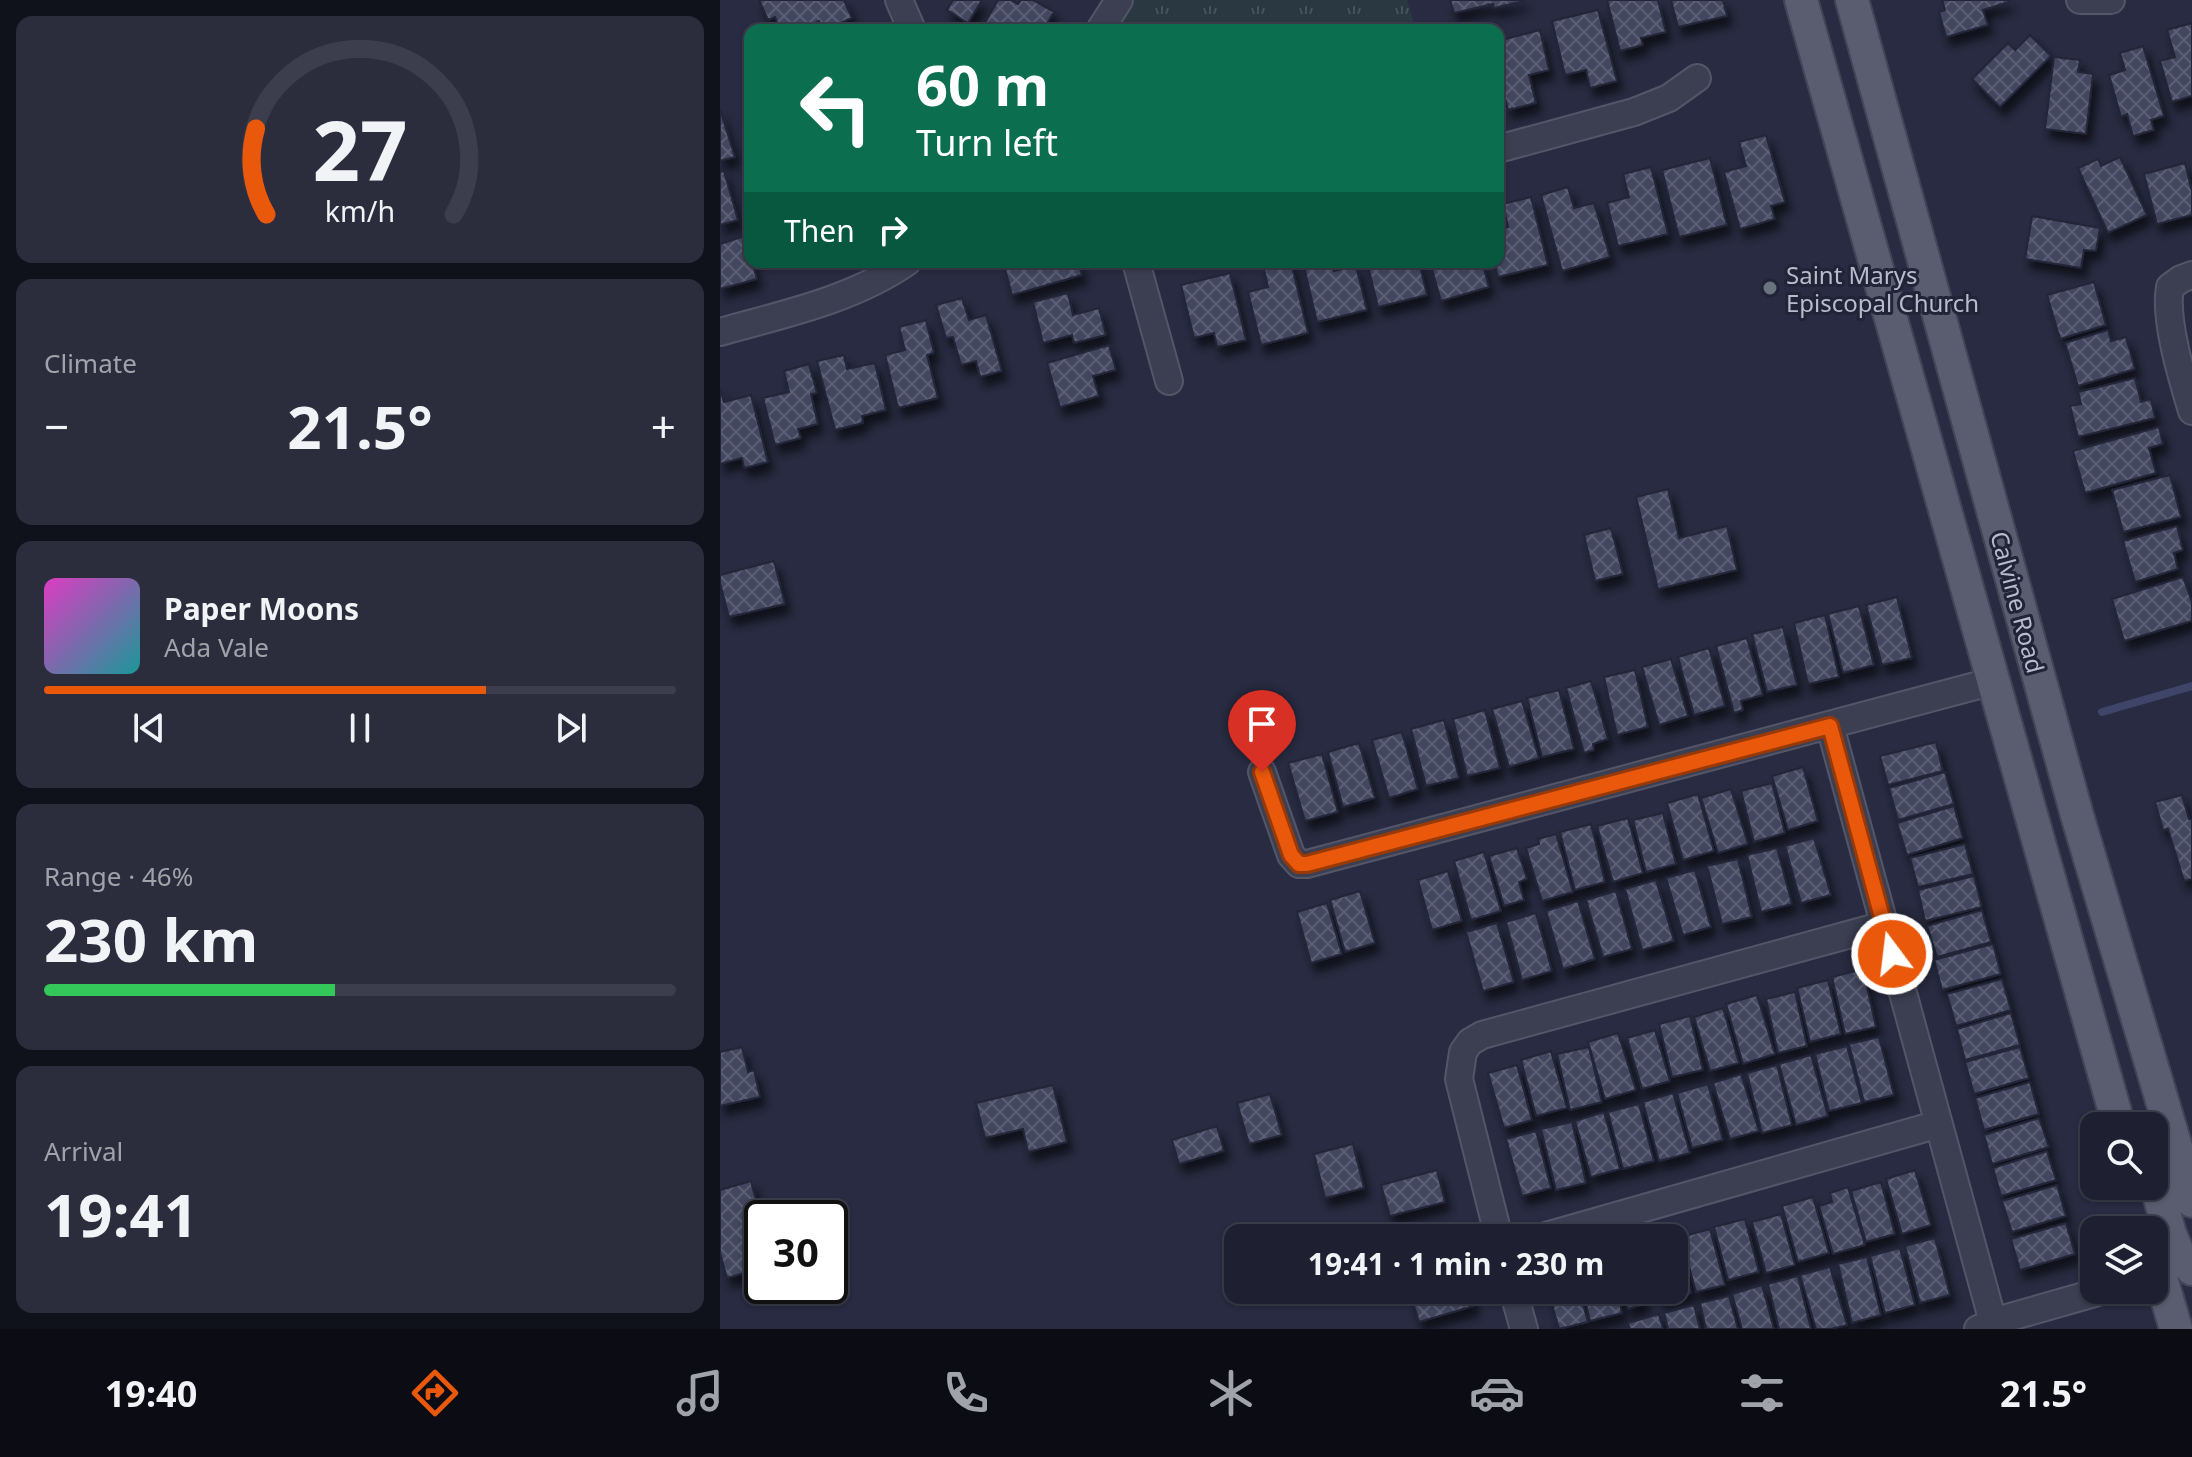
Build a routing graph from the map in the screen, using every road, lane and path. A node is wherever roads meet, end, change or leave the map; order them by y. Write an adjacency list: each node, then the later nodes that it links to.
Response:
1 (899, 0): 7 (street)
2 (1119, 0): 8 (street)
3 (1801, 0): 17 (main road, Calvine Road)
4 (1852, 0): 20 (main road, Calvine Road)
5 (2080, 0): 6 (street)
6 (2111, 0)
7 (909, 24)
8 (1104, 24)
9 (1697, 78): 10 (street)
10 (1504, 147)
11 (896, 268): 14 (street)
12 (1138, 268): 15 (street)
13 (2192, 275): 16 (street)
14 (720, 332)
15 (1169, 381)
16 (2192, 411)
17 (1956, 548): 18 (main road, Calvine Road); 20 (main road)
18 (1994, 681): 19 (street); 23 (main road, Calvine Road)
19 (1830, 726): 21 (street); 22 (street)
20 (2064, 769): 28 (main road, Calvine Road)
21 (1262, 772)
22 (1884, 925): 26 (street); 29 (street)
23 (2078, 978): 24 (main road, Calvine Road); 25 (main road)
24 (2115, 1112)
25 (2135, 1112)
26 (1939, 1124): 30 (street); 35 (street)
27 (2160, 1200): 31 (main road)
28 (2192, 1201)
29 (1495, 1224)
30 (1588, 1224)
31 (2192, 1269)
32 (2080, 1297): 35 (street)
33 (1517, 1304): 36 (street)
34 (2168, 1304): 37 (main road)
35 (1985, 1325)
36 (1524, 1329)
37 (2176, 1329)

